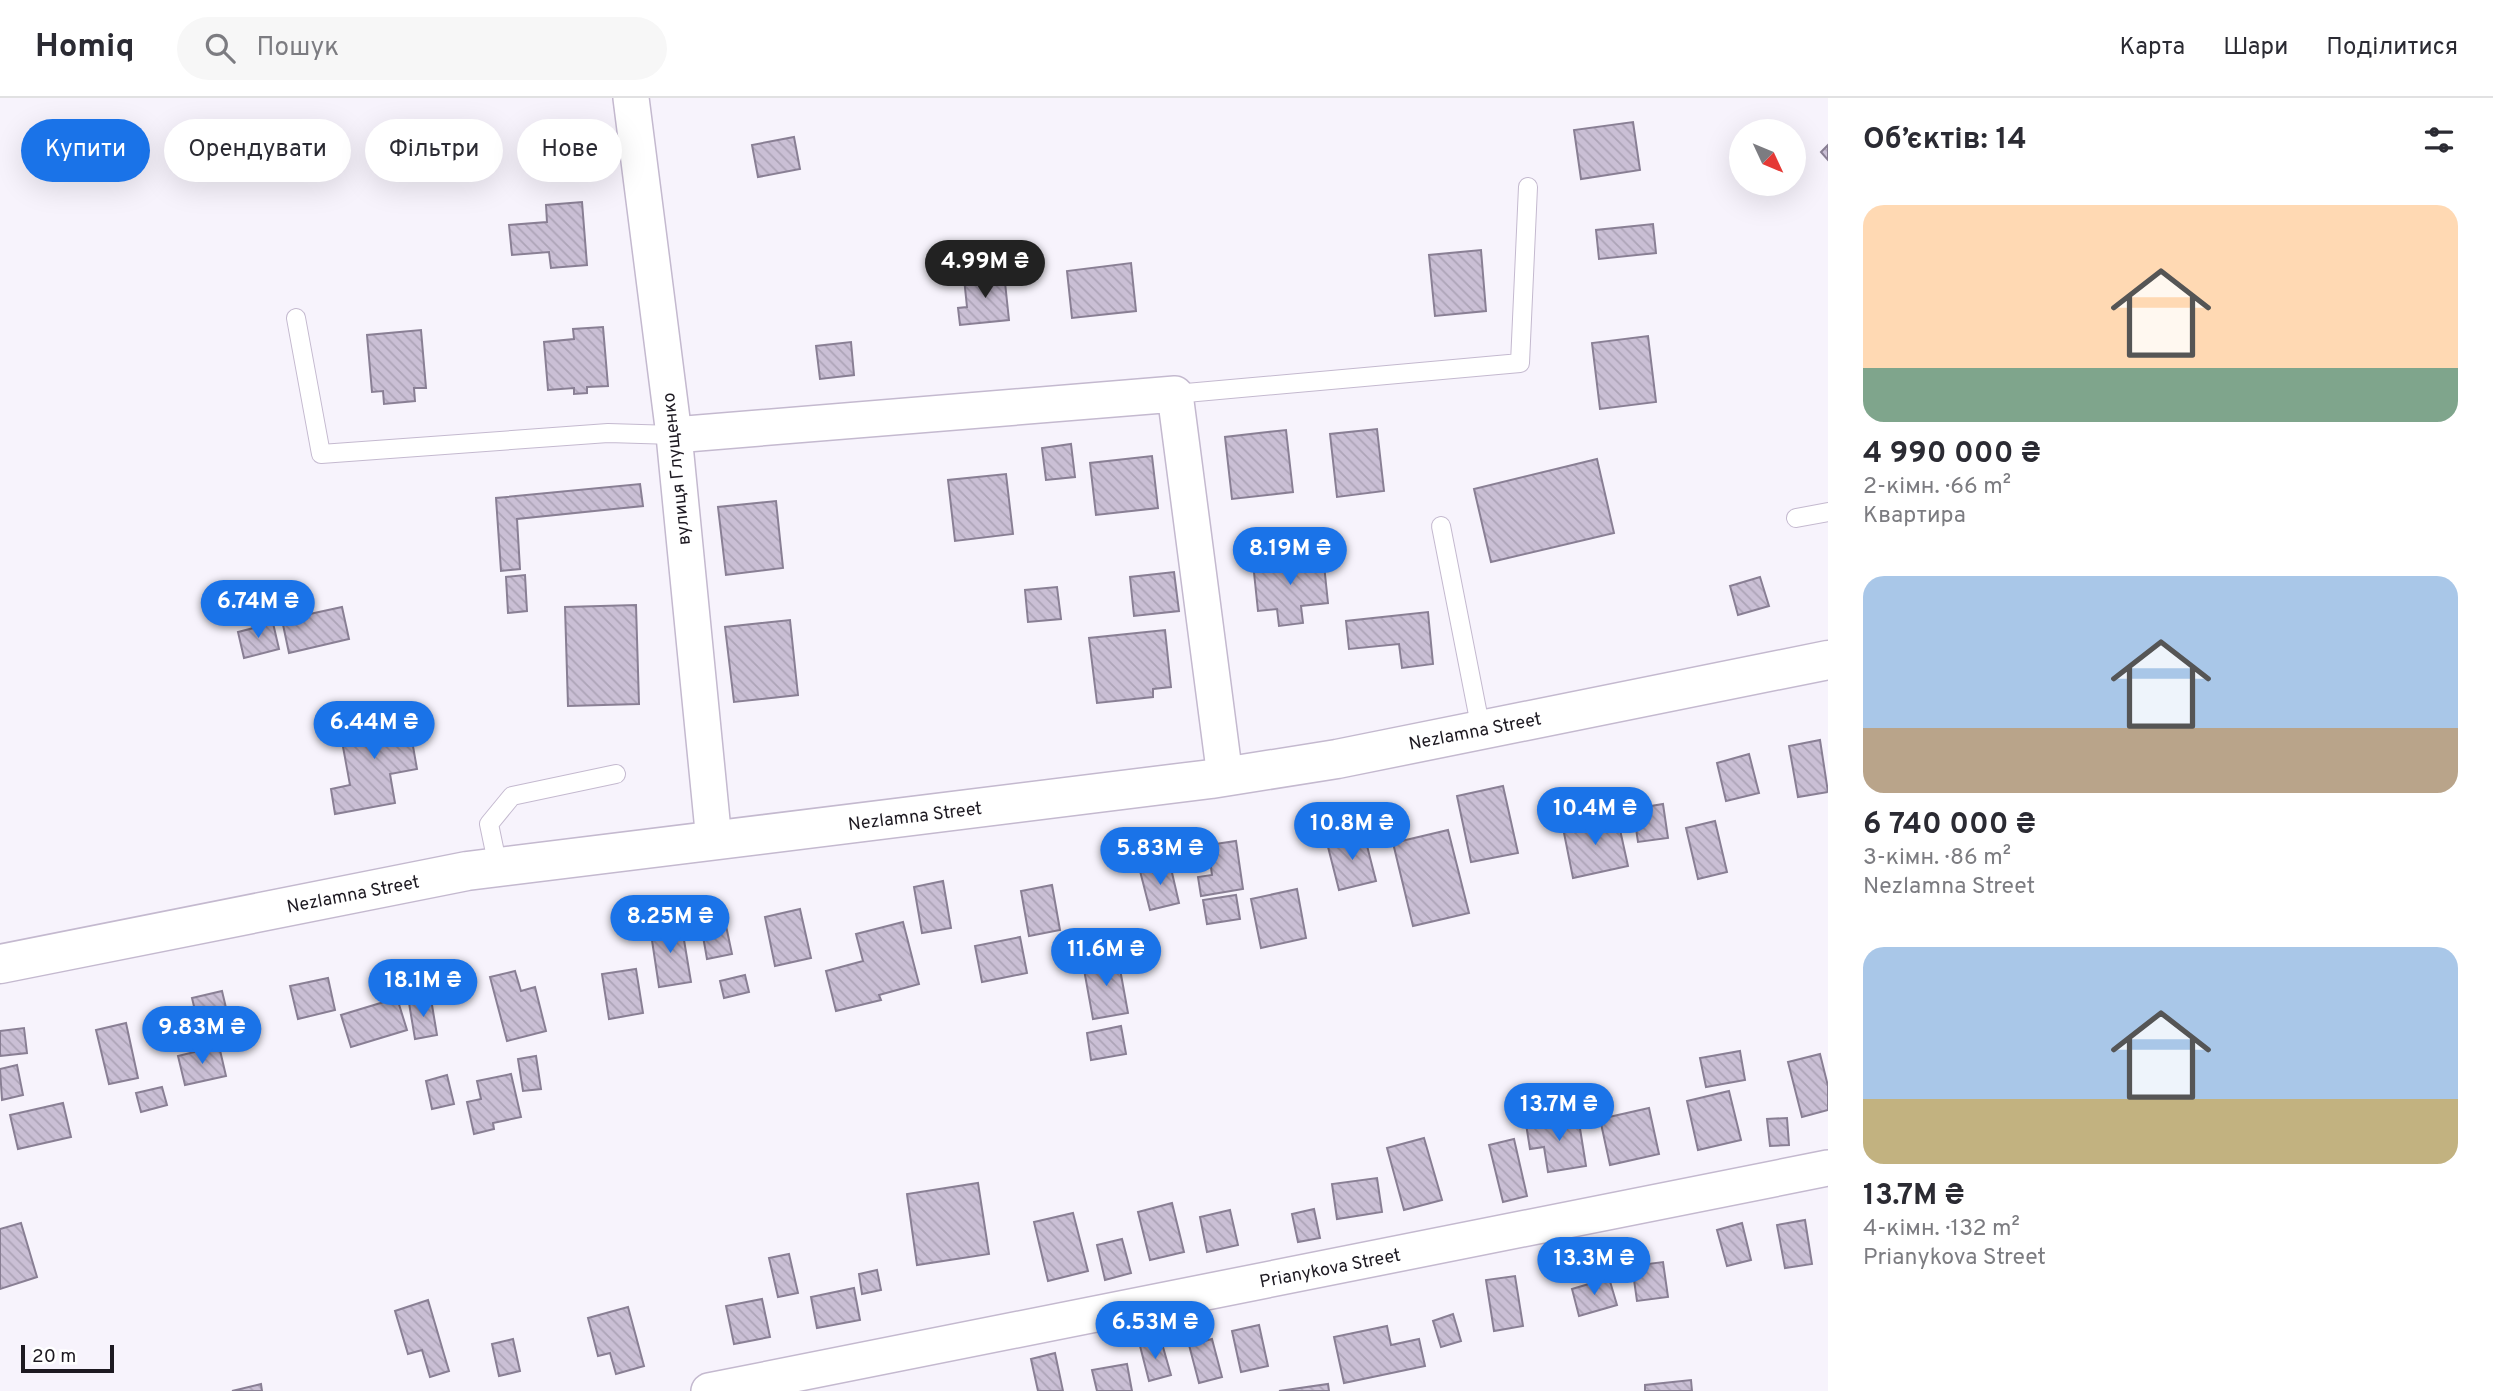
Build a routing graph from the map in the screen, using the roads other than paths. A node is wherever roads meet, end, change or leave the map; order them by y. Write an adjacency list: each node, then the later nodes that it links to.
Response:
1 (631, 98): 5 (street, вулиця Глущенко)
2 (1528, 187): 4 (lane)
3 (296, 318): 5 (lane)
4 (1175, 394): 5 (street); 12 (street)
5 (674, 435): 13 (street, вулиця Глущенко)
6 (1828, 512): 7 (lane)
7 (1796, 518)
8 (1441, 526): 10 (lane)
9 (1828, 660): 10 (street, Nezlamna Street)
10 (1481, 730): 12 (street, Nezlamna Street)
11 (616, 774): 14 (lane)
12 (1225, 776): 13 (street, Nezlamna Street)
13 (714, 841): 14 (street, Nezlamna Street)
14 (498, 867): 15 (street, Nezlamna Street)
15 (0, 964)
16 (1828, 1168): 17 (street, Prianykova Street)
17 (709, 1391)

